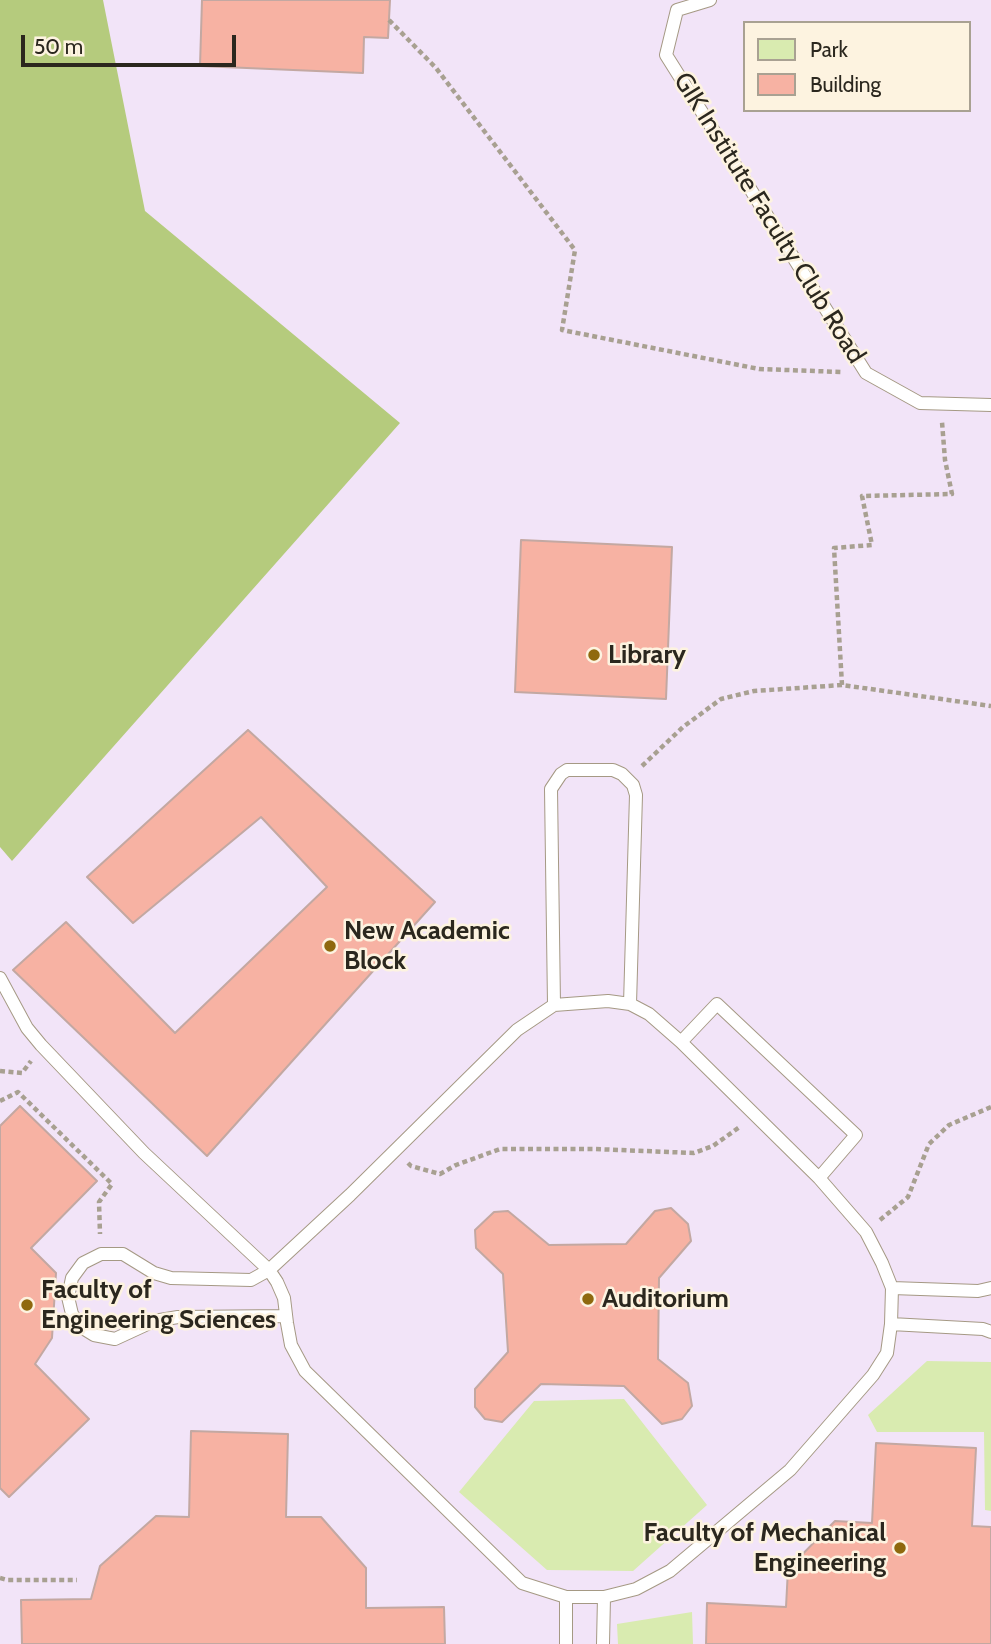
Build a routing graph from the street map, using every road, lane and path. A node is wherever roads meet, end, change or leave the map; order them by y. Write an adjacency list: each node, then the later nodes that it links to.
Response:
1 (710, 0): 3 (lane, GIK Institute Faculty Club Road)
2 (389, 20): 3 (path)
3 (866, 373): 4 (lane, GIK Institute Faculty Club Road)
4 (942, 403): 5 (lane, GIK Institute Faculty Club Road); 6 (path)
5 (991, 405)
6 (842, 685): 7 (path); 8 (path)
7 (991, 706)
8 (628, 779): 10 (lane); 11 (lane)
9 (0, 978): 13 (lane)
10 (630, 1004): 11 (lane); 12 (lane)
11 (554, 1005): 18 (lane)
12 (681, 1042): 17 (lane); 19 (lane)
13 (41, 1045): 14 (path); 22 (lane)
14 (0, 1071)
15 (0, 1101): 21 (path)
16 (991, 1107): 20 (path)
17 (756, 1116): 18 (path); 19 (lane)
18 (393, 1152): 22 (lane)
19 (819, 1178): 20 (lane)
20 (866, 1232): 23 (lane)
21 (101, 1254): 22 (lane); 25 (lane)
22 (269, 1270): 25 (lane)
23 (892, 1288): 24 (lane); 26 (lane)
24 (991, 1289)
25 (286, 1317): 30 (lane)
26 (891, 1324): 27 (lane); 31 (lane)
27 (991, 1332)
28 (0, 1578): 29 (path)
29 (77, 1580)
30 (566, 1597): 31 (lane); 32 (lane)
31 (604, 1597): 33 (lane)
32 (566, 1644)
33 (603, 1644)

